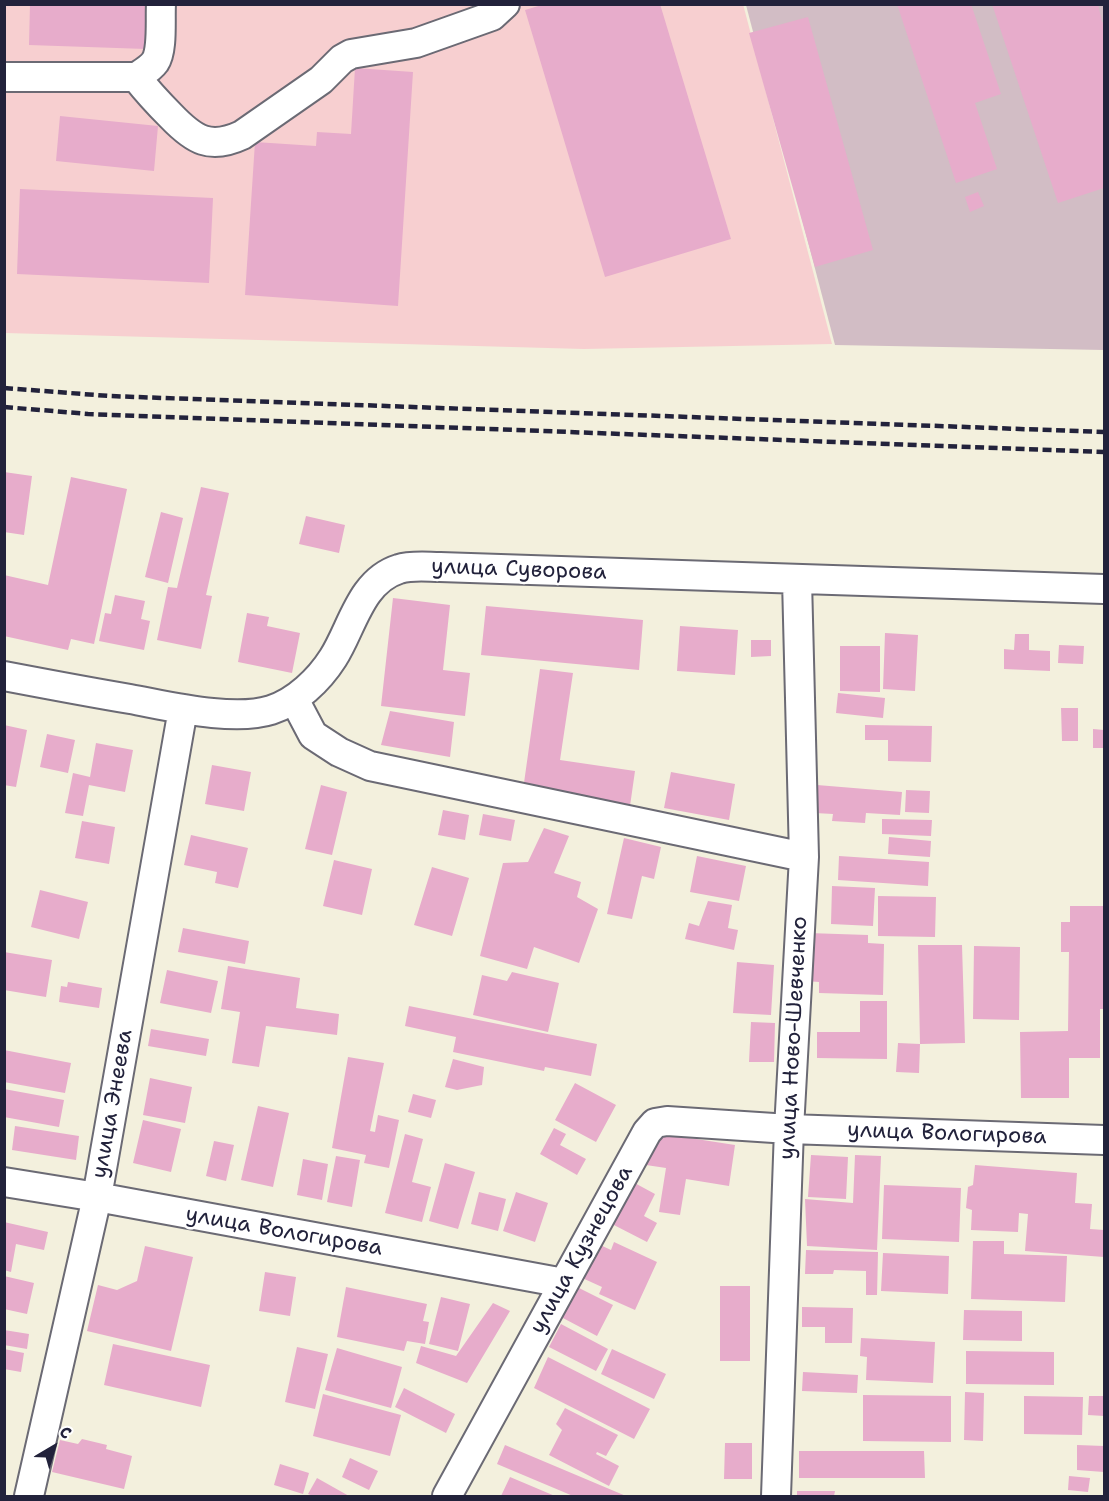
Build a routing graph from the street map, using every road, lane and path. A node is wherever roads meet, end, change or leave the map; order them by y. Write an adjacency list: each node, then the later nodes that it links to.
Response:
1 (161, 4): 4 (street)
2 (505, 4): 4 (street)
3 (4, 77): 4 (street)
4 (136, 77)
5 (797, 580): 6 (street, улица Суворова); 8 (street, улица Суворова); 10 (street, улица Ново-Шевченко)
6 (1104, 589)
7 (4, 676): 9 (street, улица Суворова)
8 (294, 699): 9 (street, улица Суворова); 10 (street)
9 (183, 709): 14 (street, улица Энеева)
10 (804, 857): 11 (street, улица Ново-Шевченко)
11 (789, 1129): 12 (street, улица Вологирова); 15 (street, улица Кузнецова); 18 (street, улица Ново-Шевченко)
12 (1104, 1140)
13 (4, 1182): 14 (street, улица Вологирова)
14 (97, 1197): 15 (street, улица Вологирова); 16 (street, улица Энеева)
15 (564, 1284): 17 (street, улица Кузнецова)
16 (29, 1497)
17 (447, 1497)
18 (776, 1497)

